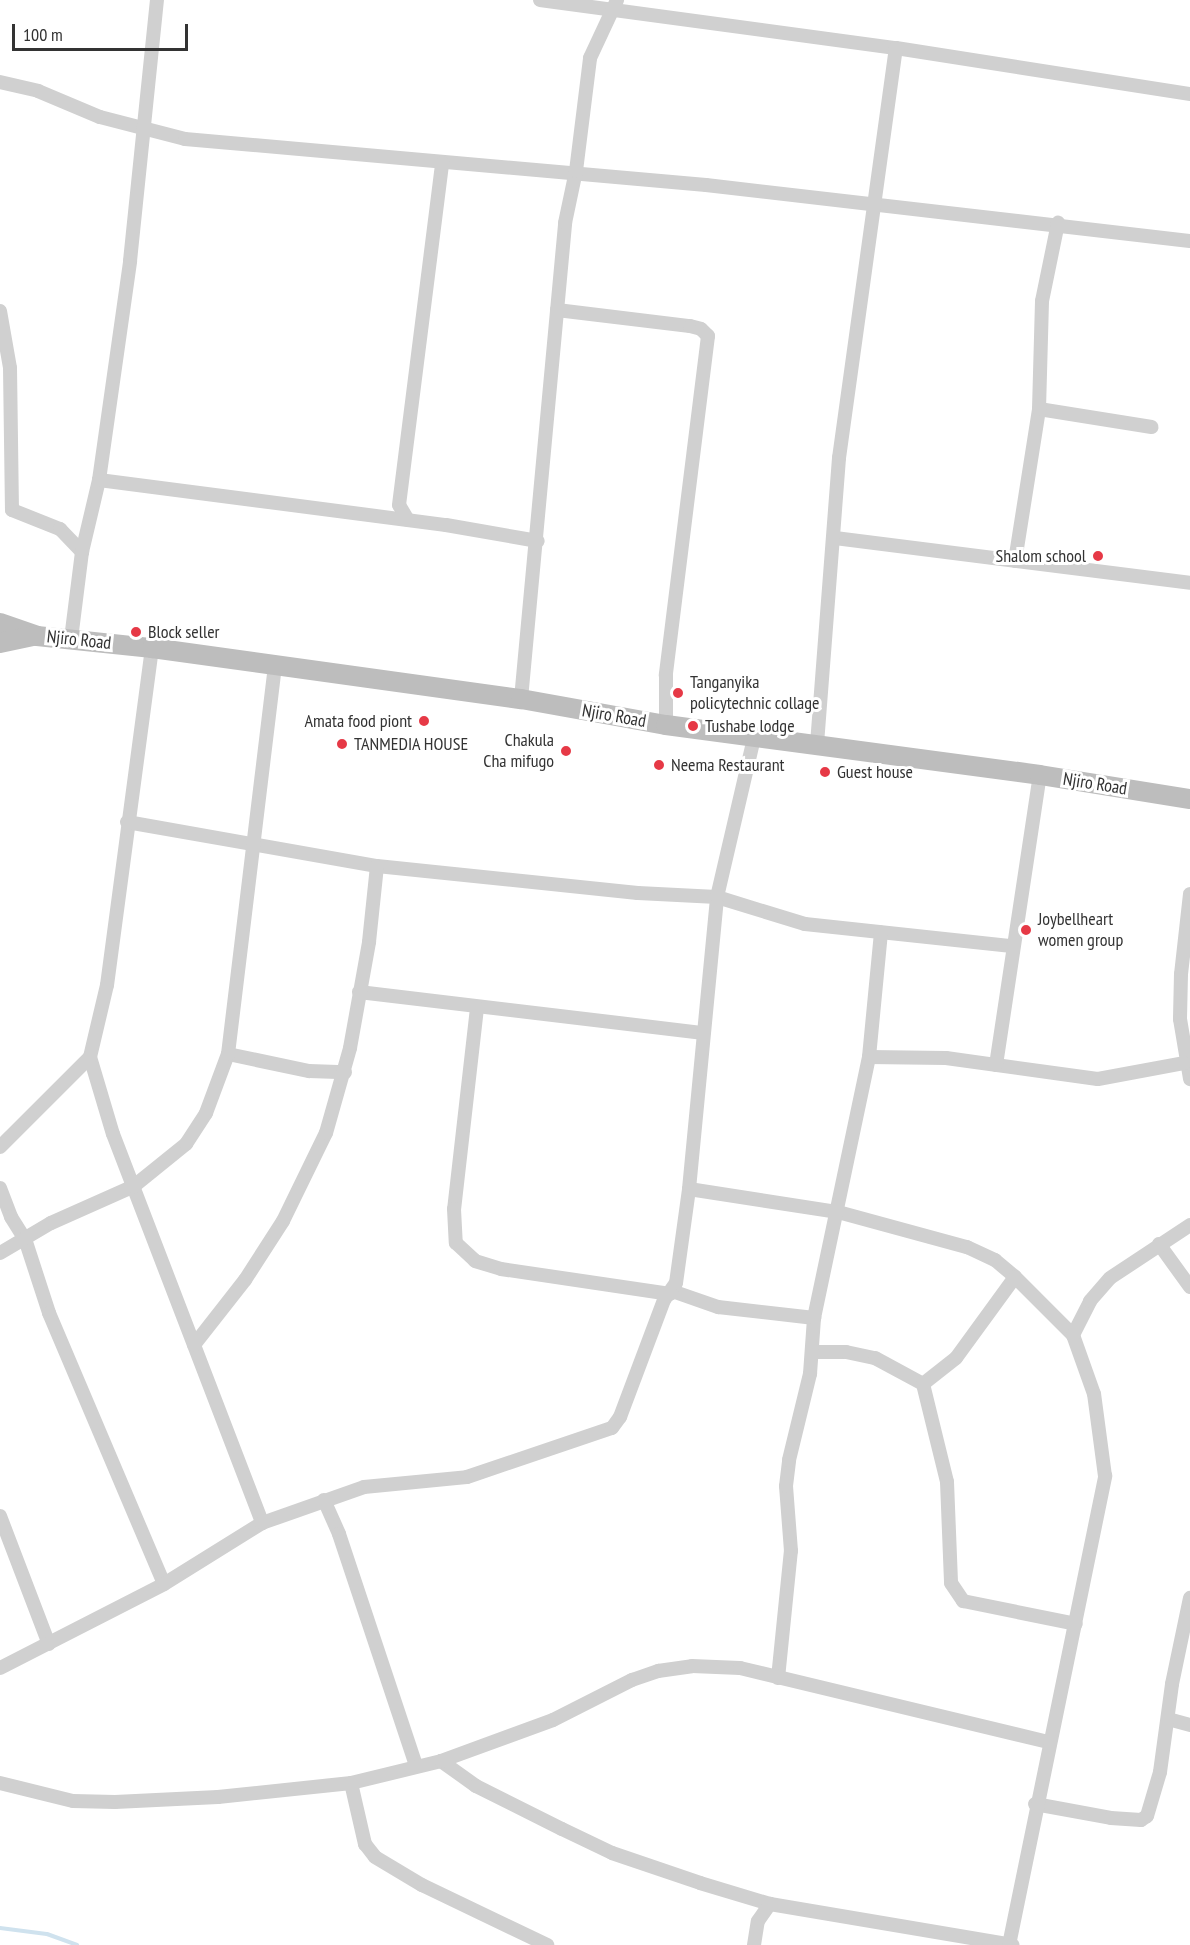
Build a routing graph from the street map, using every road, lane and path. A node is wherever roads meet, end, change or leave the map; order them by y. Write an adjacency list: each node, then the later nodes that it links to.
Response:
1 (157, 0): 7 (street)
2 (540, 0): 3 (street)
3 (615, 5): 4 (street); 9 (street)
4 (896, 48): 6 (street); 10 (street)
5 (0, 82): 7 (street)
6 (1190, 94)
7 (146, 130): 8 (street); 17 (street)
8 (442, 163): 9 (street); 18 (street)
9 (576, 171): 10 (street); 13 (street)
10 (874, 202): 11 (street); 19 (street)
11 (1058, 223): 12 (street); 15 (street)
12 (1190, 241)
13 (558, 310): 20 (street); 31 (street)
14 (0, 311): 21 (street)
15 (1039, 409): 16 (street); 22 (street)
16 (1152, 427)
17 (99, 480): 18 (street); 21 (street)
18 (408, 520): 20 (street)
19 (835, 538): 22 (street); 33 (street)
20 (538, 541): 30 (street)
21 (81, 552): 26 (street)
22 (1015, 561): 23 (street)
23 (1190, 583)
24 (0, 623): 25 (street, Njiro Road)
25 (37, 636): 26 (street, Njiro Road); 27 (street, Njiro Road)
26 (72, 639): 28 (street, Njiro Road)
27 (0, 643)
28 (152, 648): 29 (street, Njiro Road); 36 (street)
29 (275, 665): 30 (street, Njiro Road); 37 (street)
30 (521, 699): 31 (street, Njiro Road)
31 (666, 725): 32 (street, Njiro Road)
32 (754, 738): 33 (street, Njiro Road); 40 (street)
33 (817, 744): 34 (street, Njiro Road)
34 (1040, 775): 35 (street, Njiro Road); 42 (street)
35 (1190, 799)
36 (127, 822): 37 (street); 48 (street)
37 (252, 846): 38 (street); 47 (street)
38 (377, 866): 40 (street); 44 (street)
39 (1190, 894): 43 (street)
40 (717, 897): 41 (street); 46 (street)
41 (881, 933): 42 (street); 49 (street)
42 (1012, 946): 51 (street)
43 (1185, 974): 50 (street)
44 (359, 992): 45 (street); 52 (street)
45 (477, 1008): 46 (street); 65 (street)
46 (704, 1033): 57 (street)
47 (228, 1054): 52 (street); 55 (street)
48 (90, 1057): 54 (street); 55 (street)
49 (869, 1057): 51 (street); 58 (street)
50 (1184, 1063): 51 (street); 53 (street)
51 (996, 1065)
52 (345, 1072): 68 (street)
53 (1190, 1079)
54 (0, 1147)
55 (134, 1186): 60 (street); 68 (street)
56 (0, 1188): 60 (street)
57 (690, 1189): 58 (street); 65 (street)
58 (838, 1212): 63 (street); 66 (street)
59 (1190, 1225): 61 (street)
60 (25, 1239): 62 (street); 74 (street)
61 (1159, 1244): 64 (street); 67 (street)
62 (0, 1253)
63 (1015, 1277): 67 (street); 70 (street)
64 (1190, 1287)
65 (671, 1292): 66 (street); 71 (street)
66 (814, 1318): 69 (street)
67 (1073, 1335): 76 (street)
68 (194, 1345): 73 (street)
69 (814, 1352): 70 (street); 79 (street)
70 (923, 1384): 76 (street)
71 (324, 1500): 73 (street); 84 (street)
72 (0, 1516): 77 (street)
73 (262, 1523): 74 (street)
74 (164, 1584): 77 (street)
75 (1190, 1602): 80 (street)
76 (1076, 1624): 82 (street)
77 (49, 1644): 78 (street)
78 (0, 1668)
79 (778, 1678): 82 (street); 83 (street)
80 (1168, 1719): 81 (street); 87 (street)
81 (1190, 1725)
82 (1048, 1742): 87 (street)
83 (441, 1761): 84 (street); 88 (street)
84 (417, 1766): 86 (street)
85 (0, 1783): 86 (street)
86 (351, 1783): 89 (street)
87 (1035, 1804): 91 (street)
88 (770, 1904): 90 (street); 91 (street)
89 (547, 1945)
90 (754, 1945)
91 (1010, 1945)

